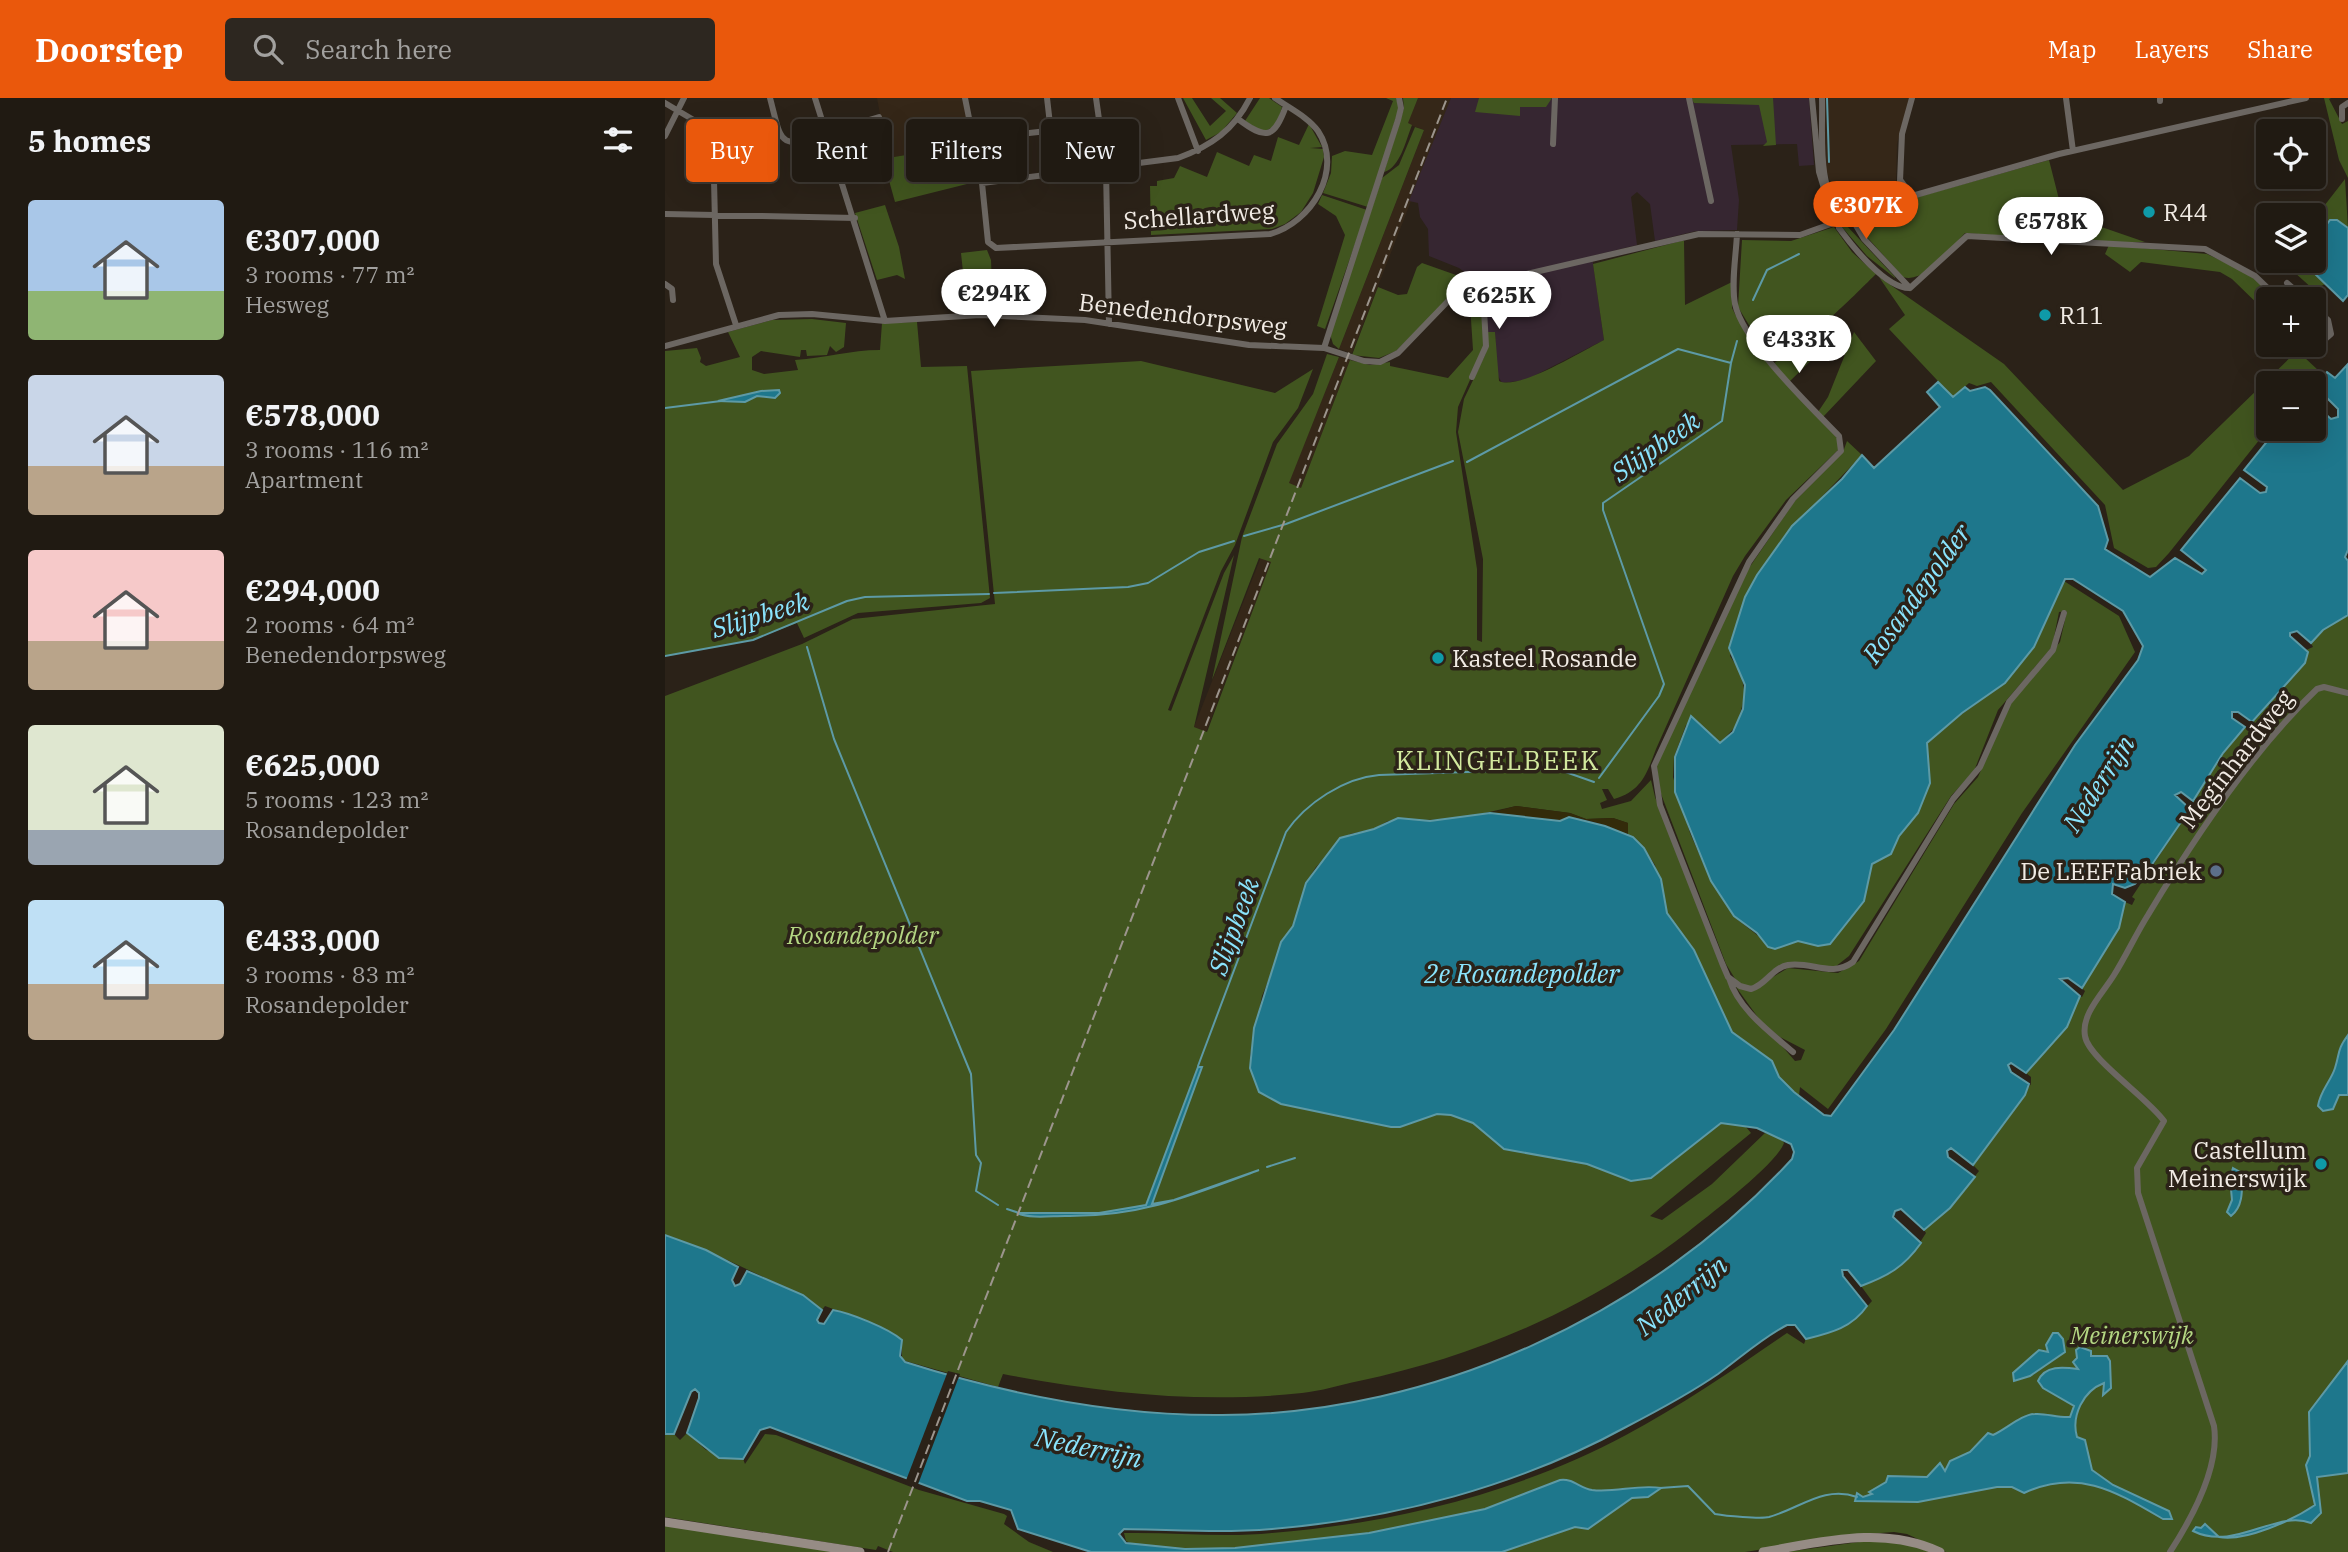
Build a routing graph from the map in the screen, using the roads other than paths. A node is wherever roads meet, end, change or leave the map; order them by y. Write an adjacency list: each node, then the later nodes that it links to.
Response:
1 (684, 98): 21 (street)
2 (770, 98): 31 (street)
3 (815, 98): 23 (street)
4 (965, 98): 25 (street)
5 (1047, 98): 29 (street)
6 (1096, 98): 26 (street)
7 (1178, 98): 33 (street)
8 (1250, 98): 27 (street)
9 (1275, 98): 20 (street, Schellardweg)
10 (1399, 98): 64 (street)
11 (1555, 98): 32 (street)
12 (1689, 98): 41 (street)
13 (1812, 98): 46 (street)
14 (1822, 98): 47 (street)
15 (1912, 98): 37 (street)
16 (2066, 98): 34 (street)
17 (2306, 98): 34 (street)
18 (665, 103): 21 (street)
19 (2348, 103): 28 (street)
20 (1286, 106): 27 (street); 50 (street, Schellardweg)
21 (678, 110): 30 (street); 43 (street)
22 (880, 117): 24 (street)
23 (821, 119)
24 (872, 119)
25 (969, 119)
26 (1099, 119)
27 (1238, 119): 33 (street)
28 (2341, 119)
29 (1027, 133)
30 (665, 136)
31 (792, 143)
32 (1553, 144)
33 (1198, 151): 35 (street)
34 (2073, 151): 37 (street)
35 (1139, 164)
36 (1041, 176): 40 (street)
37 (1901, 181): 44 (street, Benedendorpsweg)
38 (842, 182): 45 (street)
39 (1106, 182): 50 (street)
40 (982, 183): 50 (street, Schellardweg)
41 (1711, 201)
42 (665, 214): 43 (street)
43 (714, 215): 45 (street); 61 (street)
44 (1851, 216): 47 (street, Benedendorpsweg); 56 (street)
45 (855, 218): 59 (street)
46 (1833, 218)
47 (1844, 220): 49 (street, Benedendorpsweg)
48 (1839, 228): 56 (street)
49 (1737, 234): 53 (street, Benedendorpsweg); 68 (street)
50 (1108, 241): 60 (street)
51 (2287, 283): 55 (street)
52 (665, 284): 57 (street)
53 (1479, 285): 64 (street, Benedendorpsweg); 65 (street)
54 (2266, 287): 56 (street)
55 (2292, 287)
56 (1910, 288)
57 (673, 300)
58 (2326, 318): 62 (street)
59 (885, 321): 60 (street, Benedendorpsweg); 61 (street, Benedendorpsweg)
60 (1109, 324): 64 (street, Benedendorpsweg)
61 (736, 325): 63 (street, Benedendorpsweg)
62 (2326, 338)
63 (665, 346)
64 (1324, 348)
65 (1472, 377)
66 (2064, 613): 68 (street)
67 (2348, 692): 74 (street, Meginhardweg)
68 (1728, 977): 69 (street)
69 (1793, 1052)
70 (665, 1522): 71 (street)
71 (860, 1552)
72 (1763, 1552): 73 (street)
73 (1940, 1552)
74 (2170, 1552)

